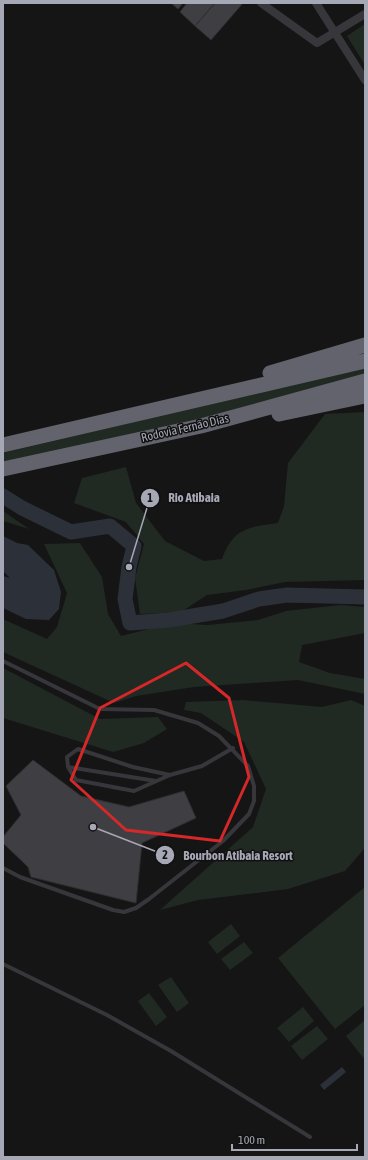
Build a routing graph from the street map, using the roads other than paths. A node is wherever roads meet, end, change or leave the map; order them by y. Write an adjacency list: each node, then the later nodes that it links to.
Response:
1 (261, 3): 4 (street)
2 (316, 3): 4 (street)
3 (365, 14): 4 (street)
4 (335, 32): 5 (street)
5 (365, 80)
6 (365, 346): 10 (highway)
7 (365, 361): 10 (highway)
8 (365, 381): 11 (highway, Rodovia Fernão Dias)
9 (365, 396): 11 (highway)
10 (195, 399): 12 (highway)
11 (201, 426): 13 (highway, Rodovia Fernão Dias)
12 (9, 443)
13 (3, 469)
14 (3, 661): 15 (lane)
15 (232, 748): 17 (lane); 19 (lane)
16 (68, 767): 17 (lane); 18 (lane); 18 (lane)
17 (170, 775): 18 (lane)
18 (156, 781)
19 (3, 868)
20 (3, 964): 21 (lane)
21 (310, 1136)

